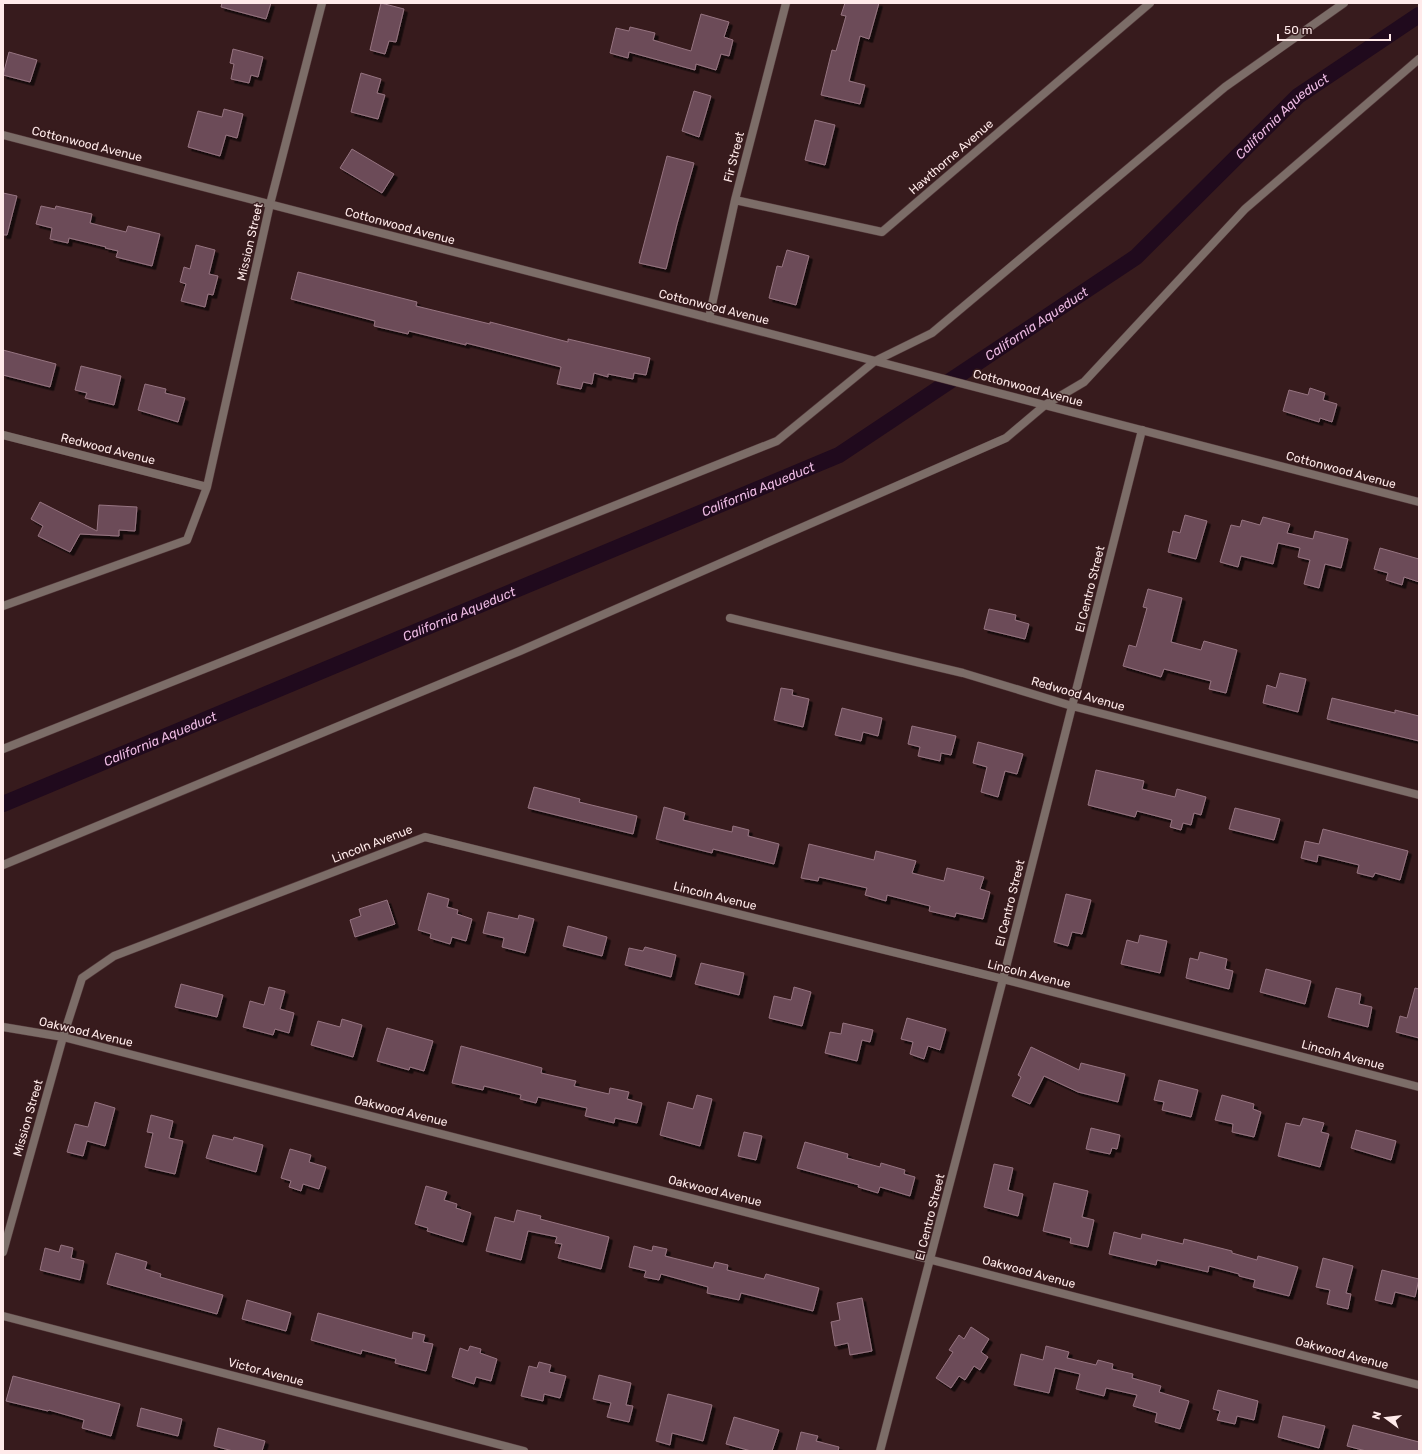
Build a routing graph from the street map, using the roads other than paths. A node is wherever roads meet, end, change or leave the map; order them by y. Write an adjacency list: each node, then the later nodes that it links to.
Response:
1 (322, 3): 8 (street, Mission Street)
2 (786, 3): 7 (street, Fir Street)
3 (1150, 3): 7 (street, Hawthorne Avenue)
4 (1344, 3): 10 (street)
5 (1419, 60): 11 (street)
6 (3, 135): 8 (street, Cottonwood Avenue)
7 (735, 200): 9 (street, Fir Street)
8 (270, 204): 9 (street, Cottonwood Avenue); 14 (street, Mission Street)
9 (709, 318): 10 (street, Cottonwood Avenue)
10 (874, 361): 11 (street, Cottonwood Avenue); 19 (street)
11 (1045, 405): 12 (street, Cottonwood Avenue); 21 (street)
12 (1142, 430): 15 (street, Cottonwood Avenue); 18 (street, El Centro Street)
13 (3, 435): 14 (street, Redwood Avenue)
14 (207, 487): 16 (street, Mission Street)
15 (1419, 502)
16 (3, 606)
17 (730, 618): 18 (street, Redwood Avenue)
18 (1072, 706): 20 (street, Redwood Avenue); 22 (street, El Centro Street)
19 (3, 749)
20 (1419, 795)
21 (3, 865)
22 (1003, 979): 24 (street, Lincoln Avenue); 25 (street, Lincoln Avenue); 27 (street, El Centro Street)
23 (3, 1027): 24 (street, Oakwood Avenue)
24 (63, 1037): 26 (street, Mission Street); 27 (street, Oakwood Avenue)
25 (1419, 1087)
26 (3, 1252)
27 (931, 1259): 29 (street, Oakwood Avenue); 31 (street, El Centro Street)
28 (3, 1316): 30 (street, Victor Avenue)
29 (1419, 1385)
30 (524, 1451)
31 (880, 1451)

